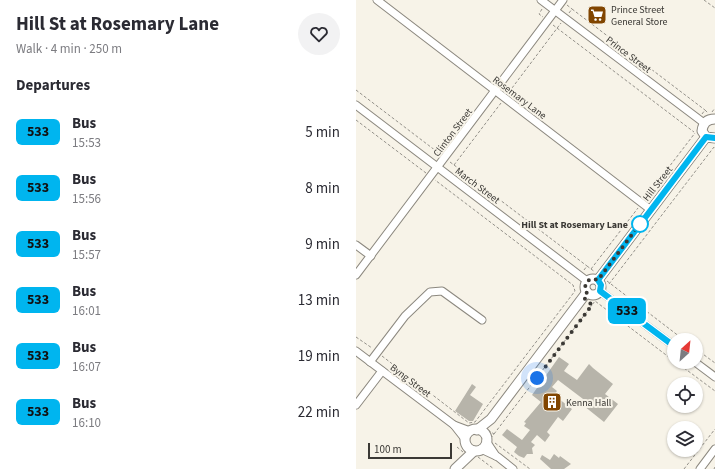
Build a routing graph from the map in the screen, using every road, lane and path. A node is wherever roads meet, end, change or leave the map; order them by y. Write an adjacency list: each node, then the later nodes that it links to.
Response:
1 (377, 0): 12 (street, Rosemary Lane)
2 (541, 0): 6 (street, Prince Street)
3 (564, 0): 6 (street, Clinton Street)
4 (704, 0): 5 (path)
5 (715, 8)
6 (556, 11): 8 (street, Prince Street); 9 (street, Clinton Street)
7 (538, 14): 9 (path)
8 (565, 18): 10 (path); 16 (path); 20 (street, Prince Street)
9 (548, 21): 10 (path); 12 (street, Clinton Street)
10 (557, 28): 13 (path); 21 (path)
11 (356, 90): 23 (path)
12 (496, 91): 13 (street, Rosemary Lane); 23 (street, Clinton Street)
13 (505, 98): 24 (path); 27 (street, Rosemary Lane)
14 (356, 105): 25 (street, March Street)
15 (715, 108): 17 (path)
16 (705, 110)
17 (714, 110): 18 (path)
18 (713, 117): 20 (main road)
19 (356, 120): 26 (path)
20 (704, 123): 21 (main road)
21 (709, 138): 27 (main road, Hill Street)
22 (715, 148): 39 (path)
23 (445, 158): 24 (path); 25 (street, Clinton Street)
24 (454, 165): 30 (path)
25 (437, 167): 29 (street, Clinton Street); 33 (street, March Street)
26 (421, 170)
27 (651, 210): 32 (main road, Hill Street)
28 (356, 245): 29 (street)
29 (371, 256): 31 (street, Clinton Street)
30 (587, 266)
31 (356, 275)
32 (598, 280): 33 (main road); 35 (main road)
33 (587, 281): 36 (main road)
34 (575, 291): 36 (path)
35 (600, 291): 36 (main road); 40 (street)
36 (586, 295): 37 (path); 53 (main road)
37 (592, 305): 42 (path); 53 (path)
38 (482, 320): 44 (street)
39 (675, 333)
40 (667, 341)
41 (356, 351): 44 (street, Byng Street)
42 (667, 355)
43 (703, 355): 45 (path)
44 (370, 362): 48 (street, Byng Street)
45 (715, 364)
46 (703, 368): 49 (street)
47 (686, 369): 50 (path)
48 (382, 371): 51 (street); 53 (street, Byng Street)
49 (715, 377)
50 (715, 391)
51 (356, 405)
52 (715, 429): 59 (path)
53 (479, 441): 55 (main road); 56 (path); 57 (street, Byng Street); 58 (path)
54 (715, 449): 60 (street)
55 (457, 466)
56 (494, 469)
57 (513, 469)
58 (530, 469)
59 (684, 469)
60 (700, 469)

